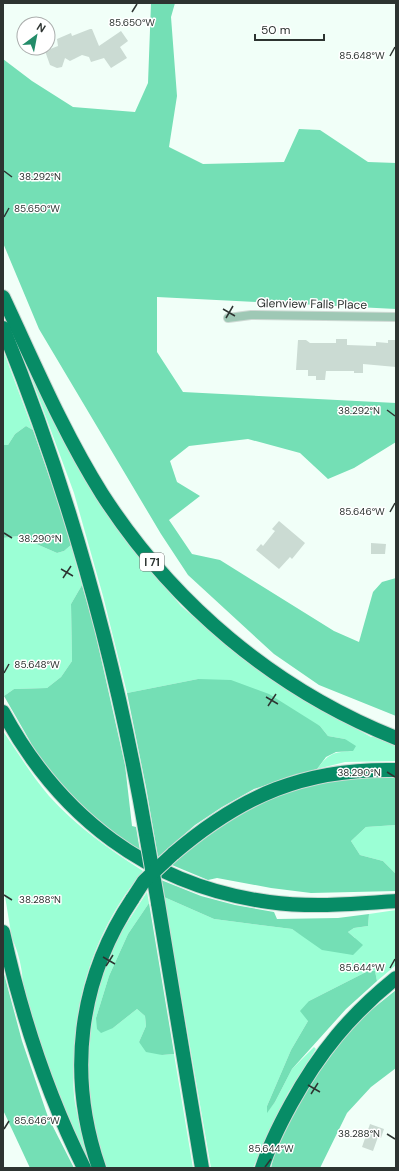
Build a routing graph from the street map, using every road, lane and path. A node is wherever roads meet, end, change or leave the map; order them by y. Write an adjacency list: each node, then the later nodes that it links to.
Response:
1 (3, 297): 6 (highway, I 71)
2 (396, 317): 3 (street, Glenview Falls Place)
3 (228, 318)
4 (3, 328): 13 (highway, bridge)
5 (3, 712): 8 (highway)
6 (396, 738)
7 (396, 770): 12 (highway, bridge)
8 (396, 901)
9 (3, 932): 11 (highway)
10 (396, 978): 14 (highway)
11 (84, 1168)
12 (99, 1168)
13 (202, 1168)
14 (262, 1168)

